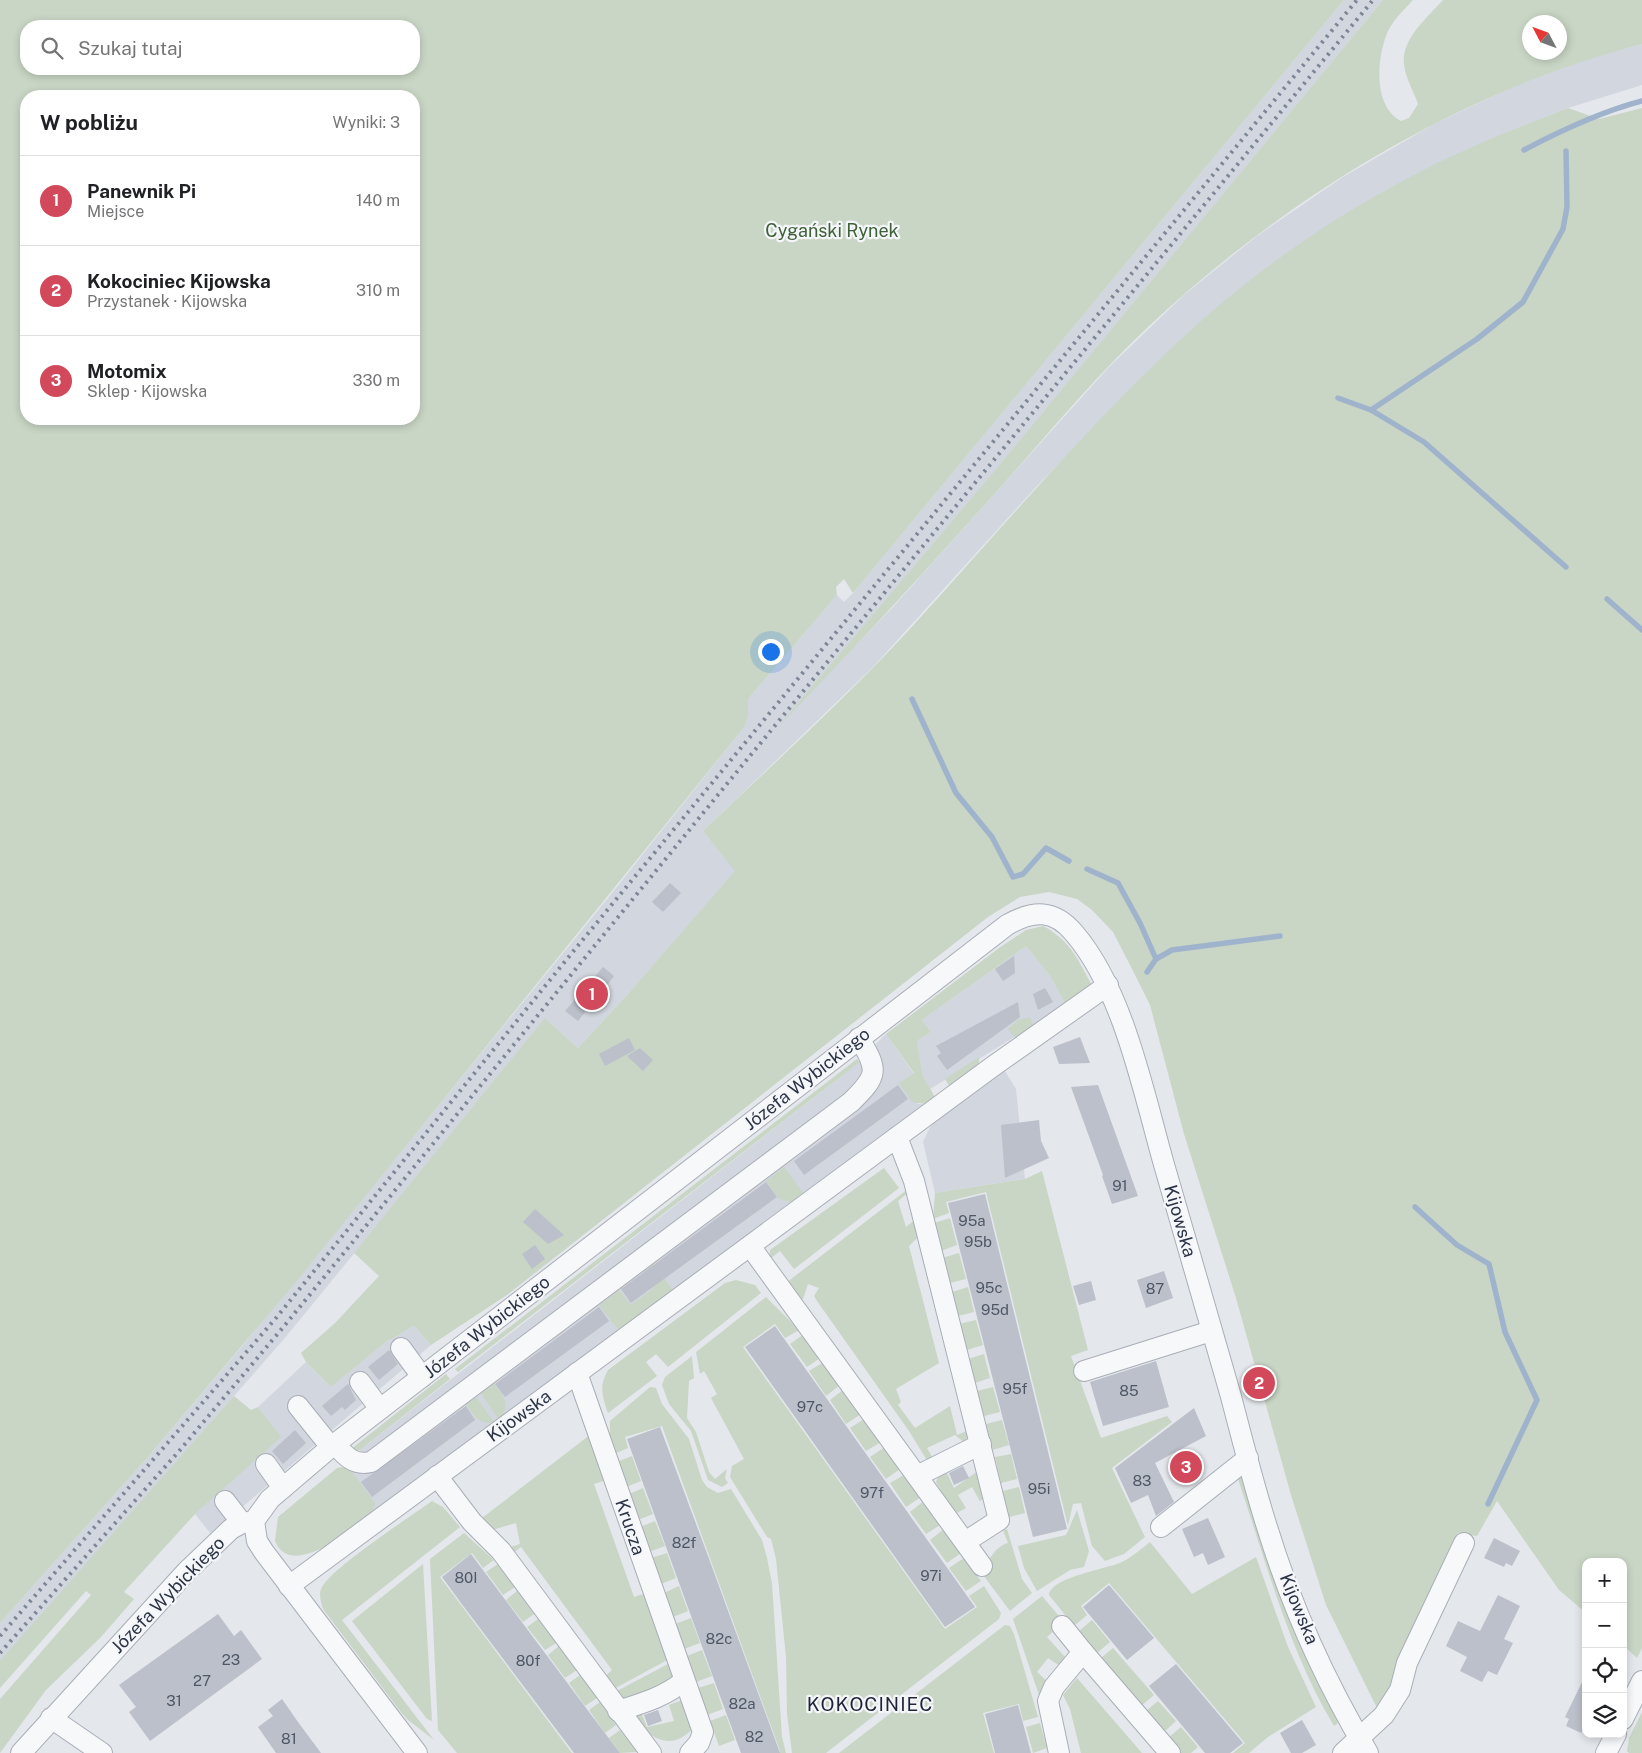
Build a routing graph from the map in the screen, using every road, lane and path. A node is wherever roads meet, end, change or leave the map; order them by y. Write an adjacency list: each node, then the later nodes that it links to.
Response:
1 (990, 938): 2 (street, Kijowska); 3 (street, Józefa Wybickiego)
2 (1108, 985): 4 (street, Kijowska); 6 (street, Kijowska)
3 (859, 1038): 10 (street, Józefa Wybickiego); 15 (street)
4 (897, 1137): 5 (street, Kijowska); 14 (street)
5 (750, 1246): 9 (street, Kijowska); 19 (street)
6 (1211, 1331): 8 (street); 16 (street, Kijowska)
7 (401, 1348): 10 (street)
8 (1084, 1371)
9 (577, 1373): 18 (street, Kijowska); 30 (street, Krucza)
10 (422, 1377): 13 (street, Józefa Wybickiego)
11 (360, 1382): 13 (street)
12 (298, 1406): 15 (street)
13 (380, 1409): 15 (street, Józefa Wybickiego)
14 (981, 1444): 19 (street); 24 (street)
15 (333, 1445): 20 (street, Józefa Wybickiego)
16 (1248, 1458): 23 (street); 36 (street, Kijowska)
17 (266, 1464): 20 (street)
18 (437, 1476): 27 (street, Kijowska); 32 (street)
19 (917, 1476): 24 (street)
20 (283, 1488): 22 (street, Józefa Wybickiego)
21 (225, 1501): 22 (street)
22 (248, 1522): 27 (street); 34 (street, Józefa Wybickiego)
23 (1161, 1527)
24 (965, 1542): 26 (street)
25 (1464, 1543): 36 (street)
26 (982, 1566)
27 (289, 1586): 39 (street)
28 (1062, 1626): 29 (street)
29 (1083, 1652): 42 (street); 43 (street)
30 (684, 1680): 32 (street); 41 (street, Krucza)
31 (1642, 1681): 33 (street)
32 (618, 1711): 40 (street)
33 (1627, 1711)
34 (51, 1718): 37 (street, Józefa Wybickiego); 38 (street)
35 (1614, 1738): 45 (street)
36 (1364, 1746): 44 (street)
37 (21, 1753)
38 (102, 1753)
39 (417, 1753)
40 (651, 1753)
41 (690, 1753)
42 (1059, 1753)
43 (1170, 1753)
44 (1343, 1753)
45 (1606, 1753)

